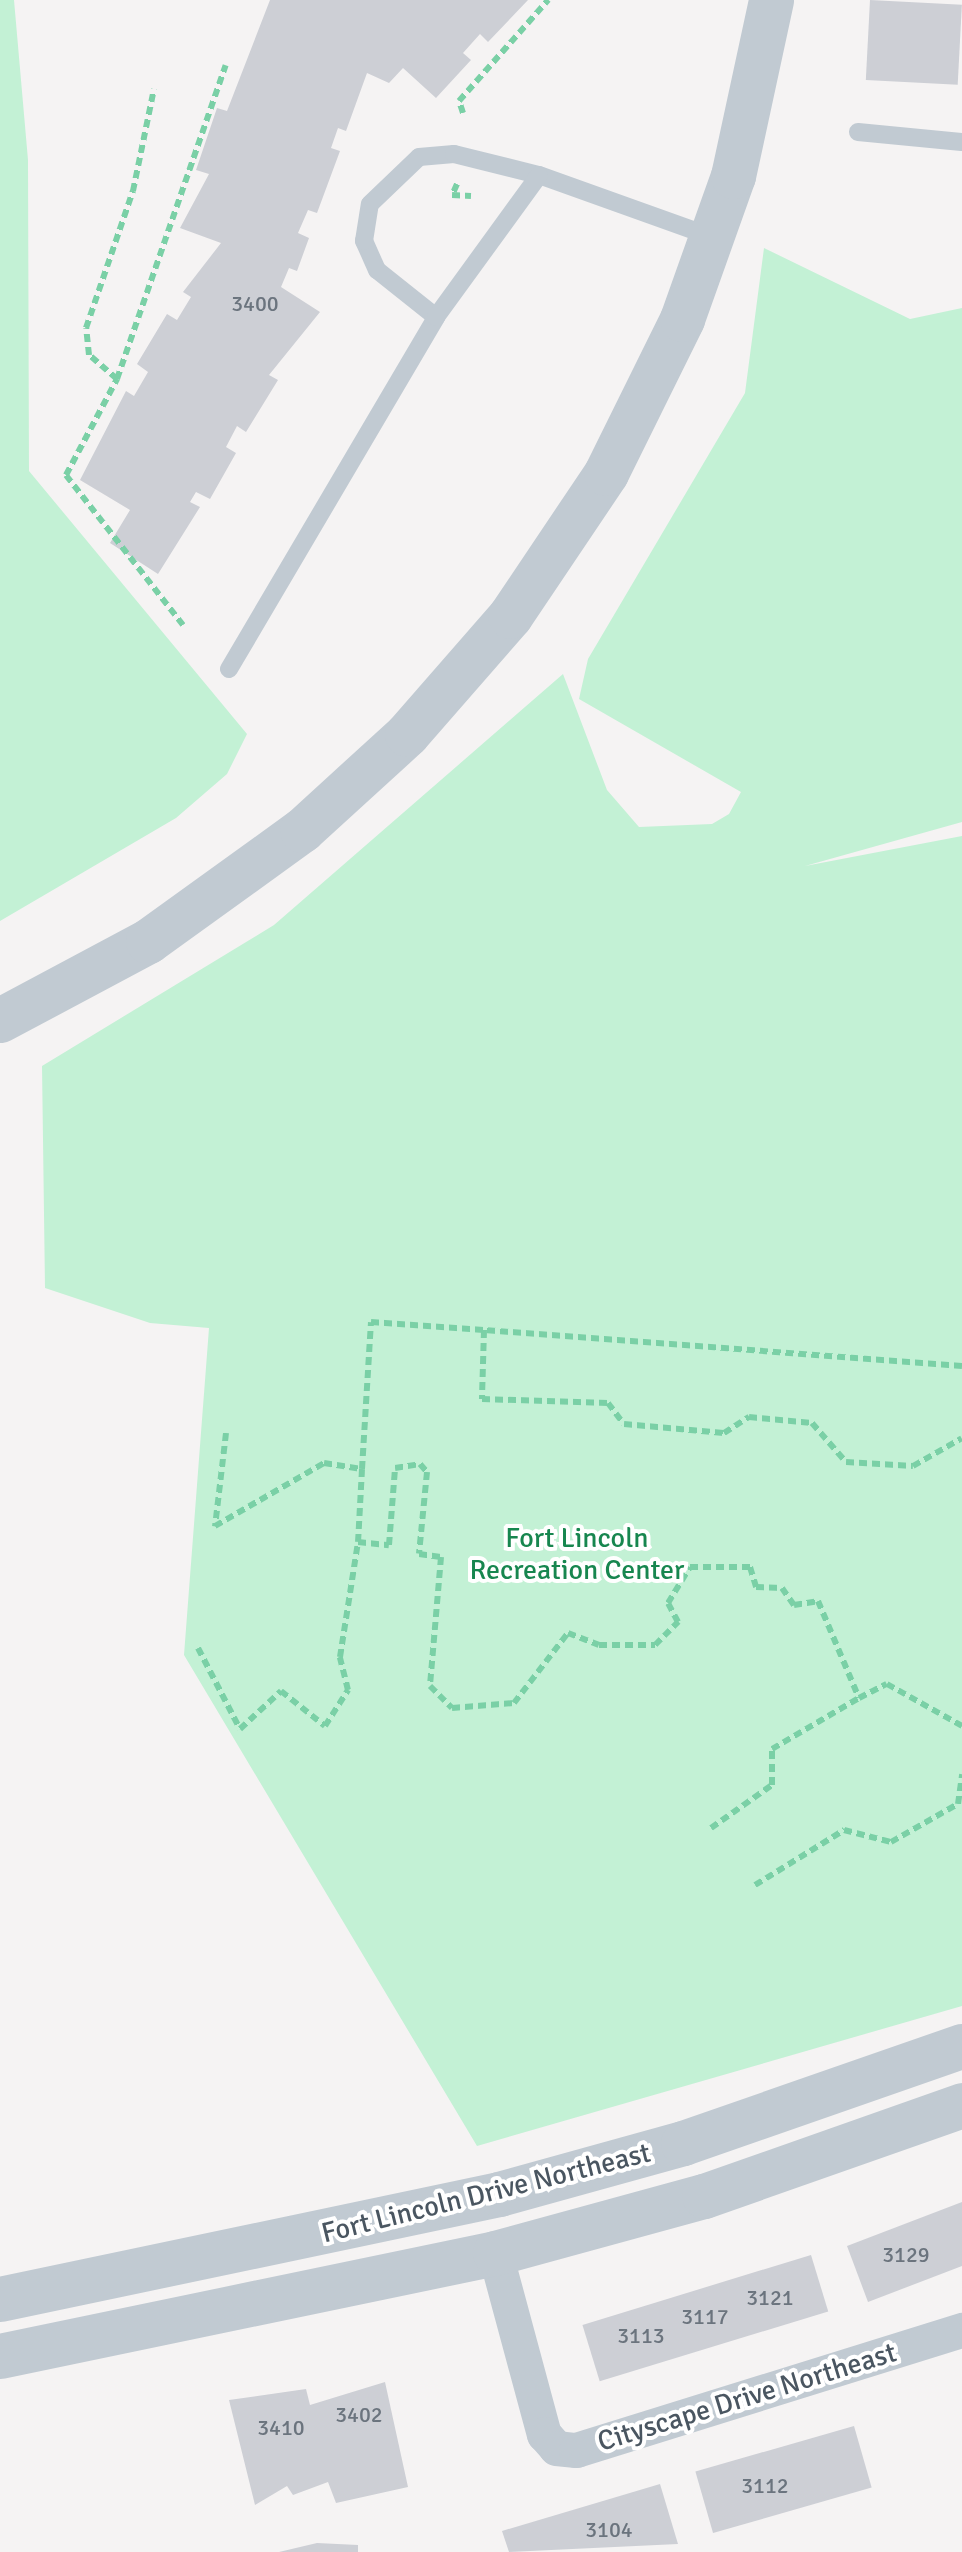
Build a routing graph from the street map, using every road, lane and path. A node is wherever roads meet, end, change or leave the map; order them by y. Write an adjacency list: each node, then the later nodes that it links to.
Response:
1 (548, 0): 5 (path)
2 (771, 0): 11 (street)
3 (226, 65): 13 (path)
4 (154, 89): 13 (path)
5 (463, 114)
6 (858, 132): 7 (lane)
7 (962, 142)
8 (539, 176): 11 (lane); 12 (lane); 12 (lane)
9 (457, 184): 10 (path)
10 (471, 196)
11 (713, 237): 16 (street)
12 (436, 317): 15 (lane)
13 (116, 379): 14 (path)
14 (183, 626)
15 (229, 669)
16 (0, 1020)
17 (484, 1330): 18 (path); 20 (path); 21 (path)
18 (962, 1366)
19 (226, 1433): 21 (path)
20 (962, 1438)
21 (362, 1469): 22 (path)
22 (358, 1542): 23 (path); 24 (path)
23 (198, 1648)
24 (858, 1698): 25 (path); 27 (path)
25 (962, 1726)
26 (962, 1774): 28 (path)
27 (711, 1828)
28 (756, 1885)
29 (962, 2046): 32 (street, Fort Lincoln Drive Northeast)
30 (962, 2105): 31 (street, Fort Lincoln Drive Northeast)
31 (495, 2253): 33 (street, Cityscape Drive Northeast); 34 (street, Fort Lincoln Drive Northeast)
32 (0, 2299)
33 (962, 2330)
34 (0, 2356)

